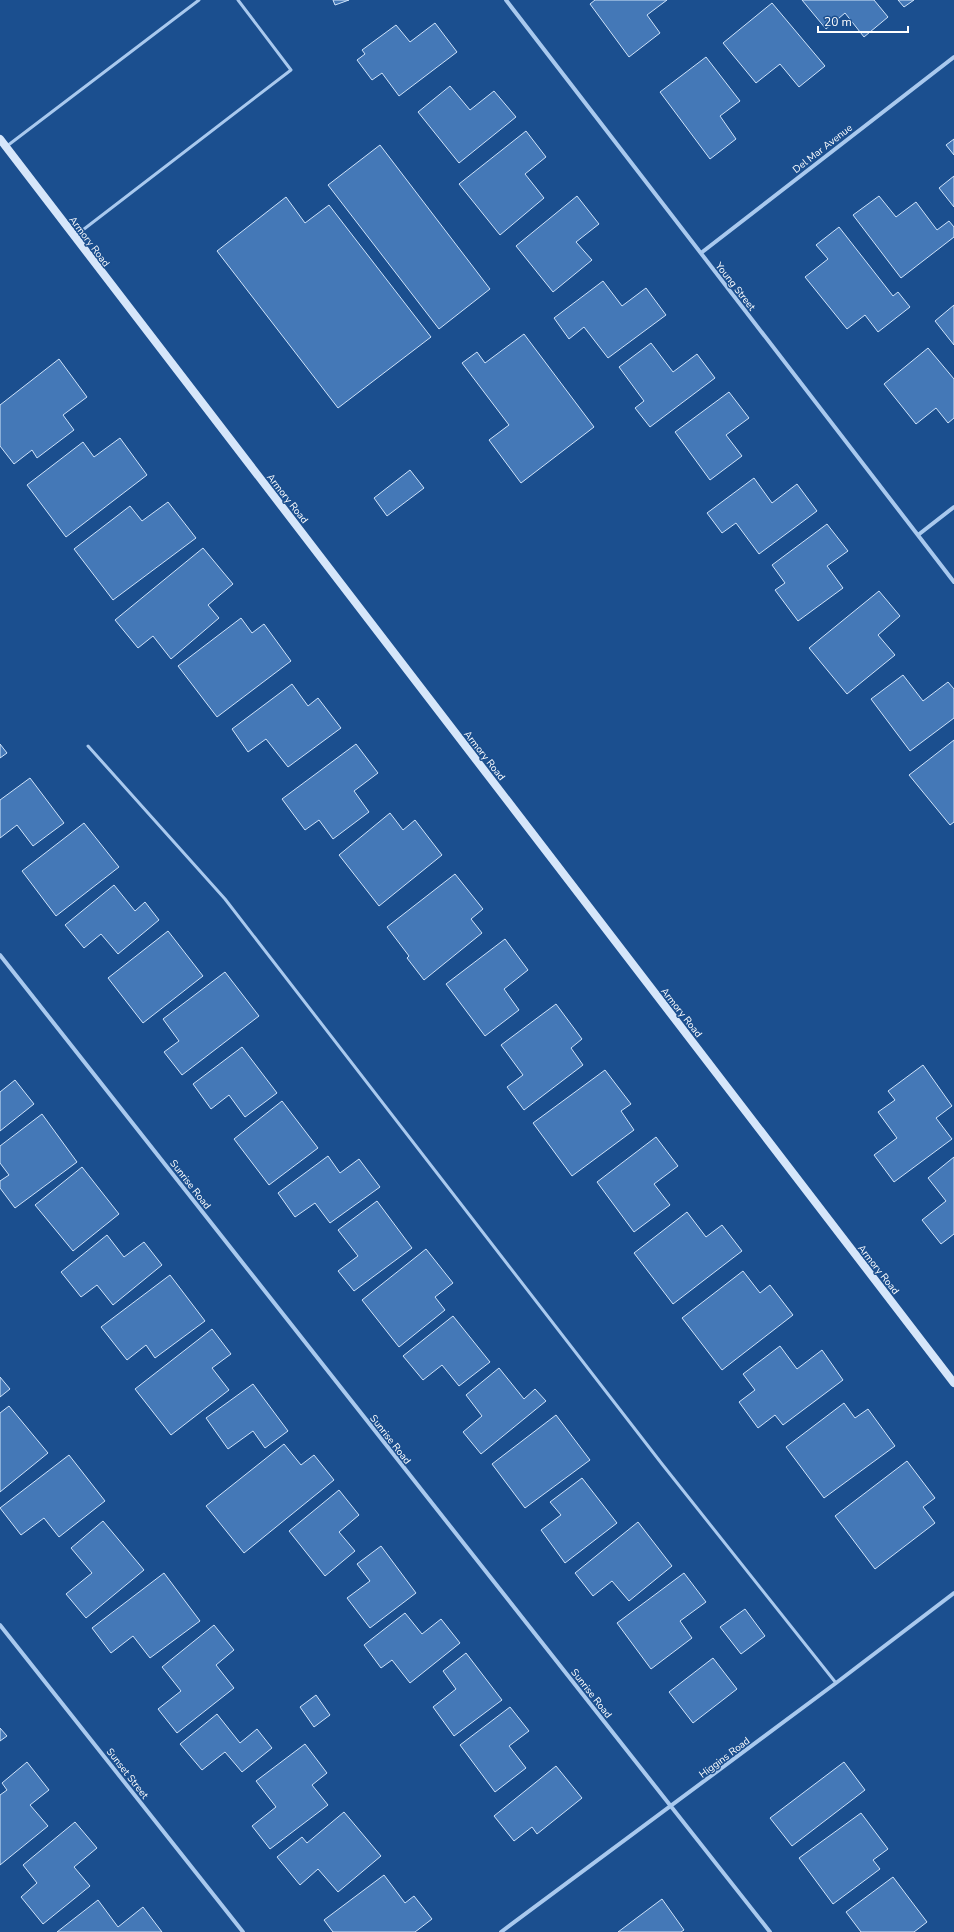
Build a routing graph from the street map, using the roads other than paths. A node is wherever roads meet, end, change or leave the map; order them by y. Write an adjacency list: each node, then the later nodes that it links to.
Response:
1 (199, 0): 6 (lane)
2 (238, 0): 7 (lane)
3 (506, 0): 8 (street, Young Street)
4 (954, 56): 8 (street, Del Mar Avenue)
5 (0, 140): 6 (main road, Armory Road)
6 (6, 147): 7 (main road, Armory Road)
7 (74, 236): 14 (main road, Armory Road)
8 (701, 253): 10 (street, Young Street)
9 (954, 507): 10 (street)
10 (918, 535): 11 (street, Young Street)
11 (954, 582)
12 (88, 746): 17 (lane)
13 (0, 955): 18 (street, Sunrise Road)
14 (954, 1383)
15 (954, 1593): 17 (street, Higgins Road)
16 (0, 1625): 19 (street, Sunset Street)
17 (836, 1684): 18 (street, Higgins Road)
18 (670, 1806): 20 (street, Higgins Road); 21 (street, Sunrise Road)
19 (243, 1932)
20 (501, 1932)
21 (770, 1932)

